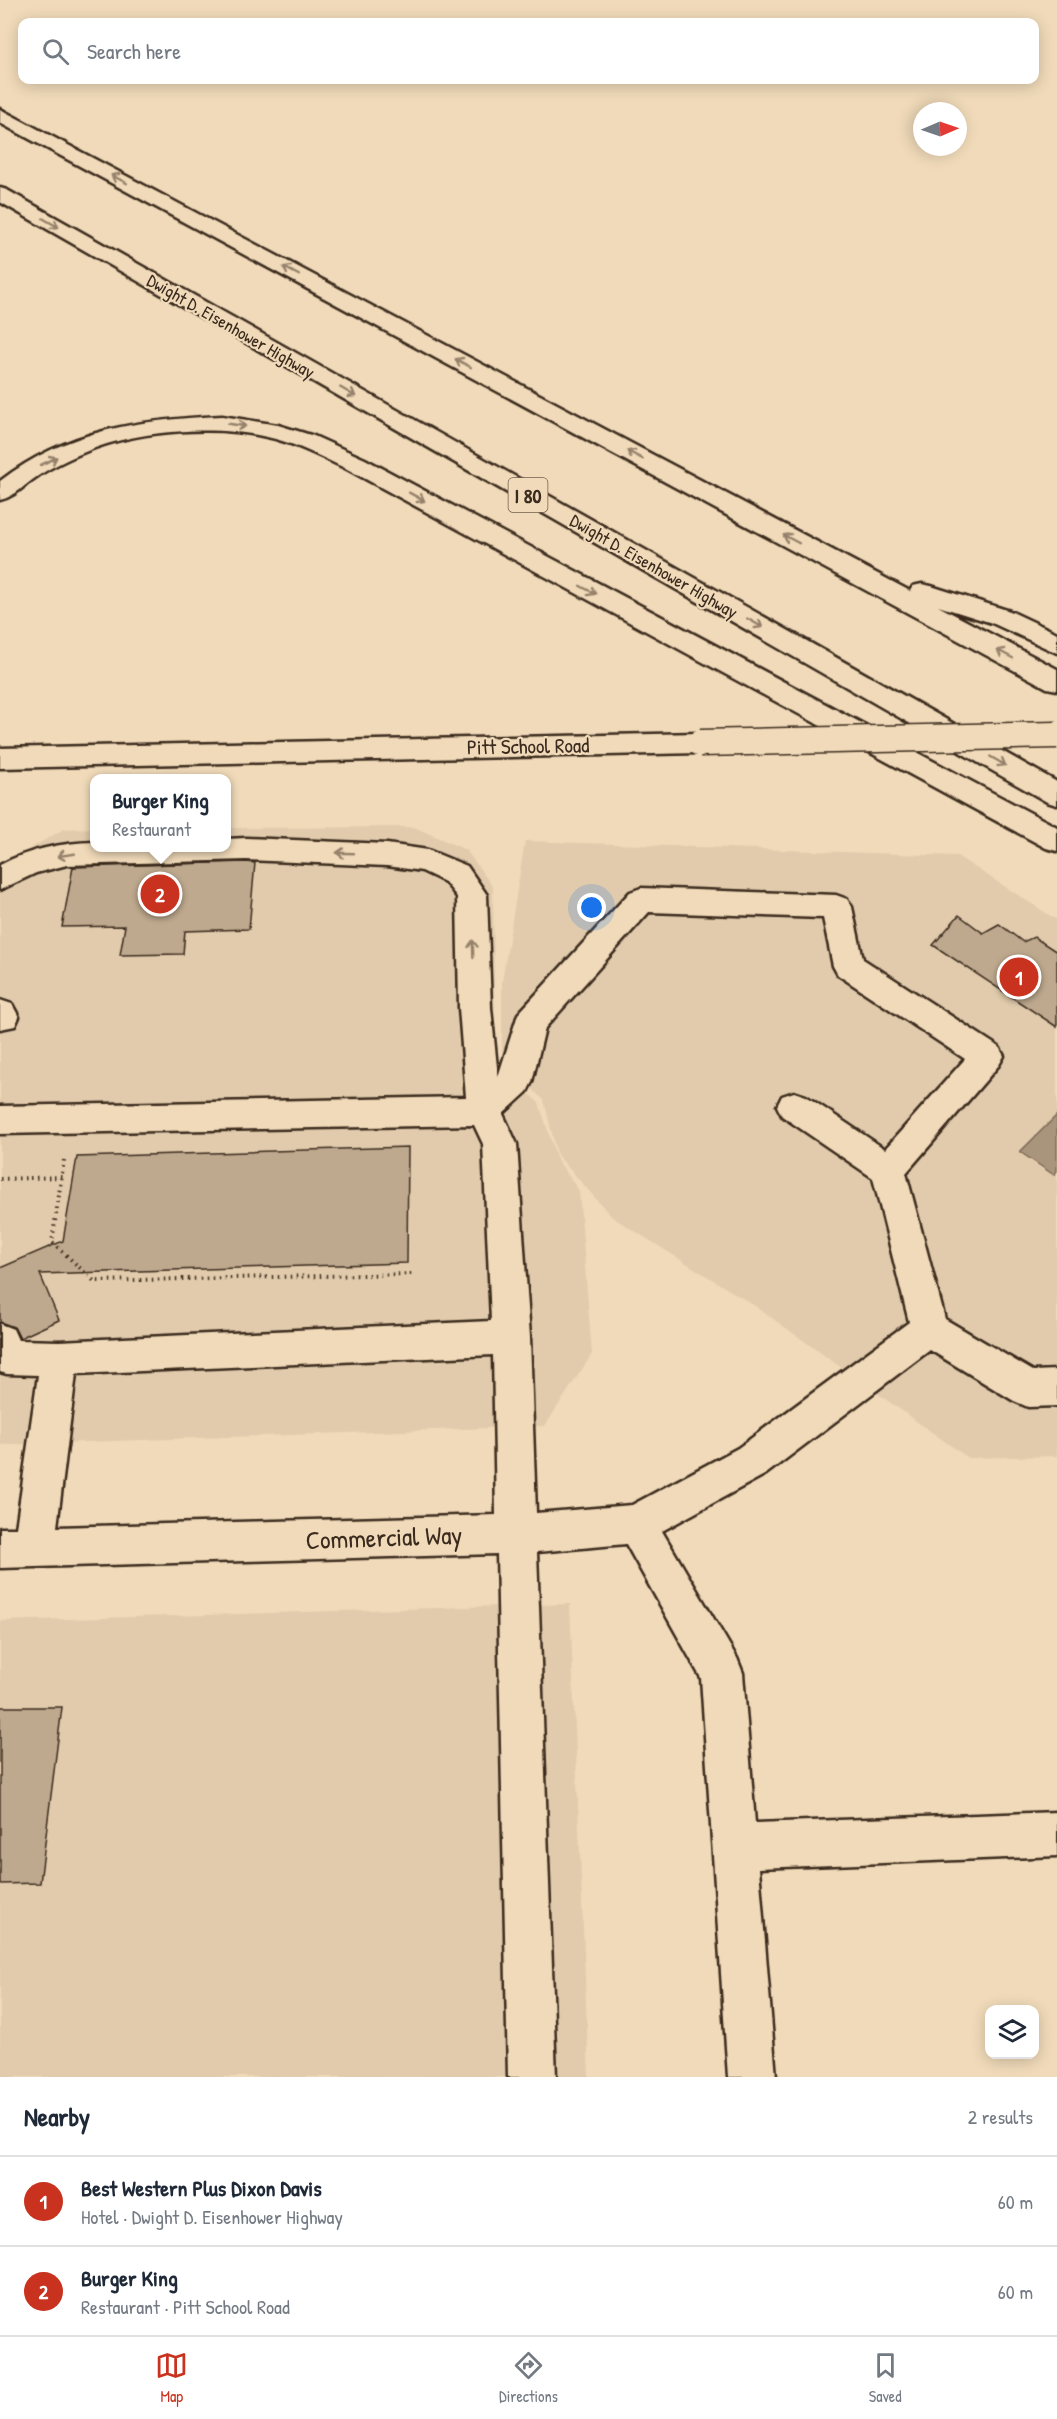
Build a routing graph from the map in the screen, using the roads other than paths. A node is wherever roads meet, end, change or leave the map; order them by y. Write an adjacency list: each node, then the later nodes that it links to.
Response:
1 (0, 115): 4 (main road, one-way to 1)
2 (0, 194): 9 (main road, Dwight D. Eisenhower Highway / I 80, one-way to 9)
3 (0, 493): 10 (main road, one-way to 10)
4 (843, 567): 5 (main road); 6 (main road, one-way to 4)
5 (1057, 644)
6 (1057, 681)
7 (1057, 735): 8 (main road, Pitt School Road, bridge)
8 (0, 758)
9 (1057, 795)
10 (1057, 840)
11 (231, 849): 15 (main road, one-way to 11)
12 (139, 852): 13 (main road, one-way to 13)
13 (0, 879)
14 (794, 1106): 17 (main road)
15 (484, 1110): 16 (main road); 17 (main road); 19 (main road)
16 (0, 1120)
17 (888, 1170): 18 (main road)
18 (929, 1329): 22 (main road); 23 (main road, Commercial Way)
19 (511, 1337): 21 (main road); 24 (main road)
20 (0, 1341): 21 (main road)
21 (59, 1358): 25 (main road)
22 (1057, 1388)
23 (636, 1524): 24 (main road, Commercial Way); 27 (main road)
24 (515, 1534): 25 (main road, Commercial Way); 28 (main road)
25 (17, 1548)
26 (1057, 1834): 27 (main road)
27 (735, 1846): 29 (main road)
28 (532, 2077)
29 (752, 2077)

